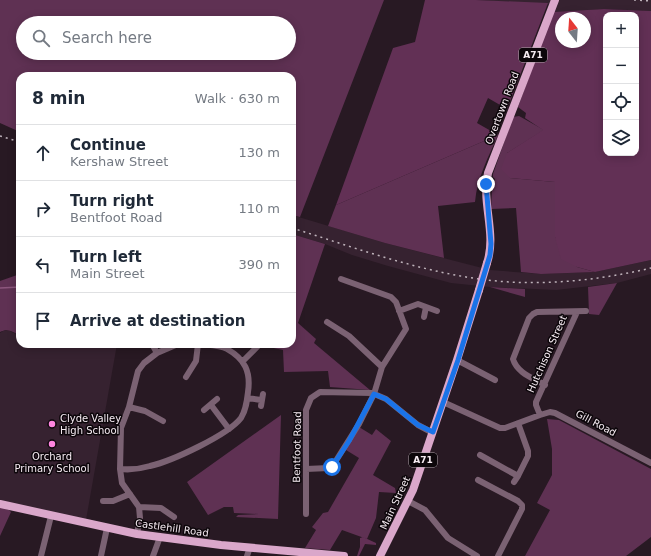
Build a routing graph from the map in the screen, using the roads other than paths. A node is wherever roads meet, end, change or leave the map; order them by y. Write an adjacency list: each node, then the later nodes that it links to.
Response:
1 (555, 0): 2 (main road, Overtown Road / A71)
2 (486, 180): 17 (main road, Main Street / A71, bridge)
3 (341, 279): 5 (street)
4 (426, 307): 5 (street); 6 (street); 9 (street)
5 (399, 311): 19 (street)
6 (437, 311)
7 (586, 311): 8 (street)
8 (577, 312): 22 (street, Hutchison Street); 22 (street)
9 (424, 317)
10 (327, 322): 19 (street)
11 (154, 348): 16 (street)
12 (169, 348): 16 (street)
13 (198, 348): 20 (street)
14 (221, 348): 18 (street)
15 (256, 348): 18 (street)
16 (157, 353): 29 (street)
17 (458, 360): 21 (street); 27 (main road, Main Street / A71)
18 (243, 361): 24 (street)
19 (382, 367): 23 (street)
20 (186, 377)
21 (495, 380)
22 (544, 385): 31 (street, Hutchison Street)
23 (374, 394): 35 (street, Bentfoot Road); 39 (street); 39 (street, Bentfoot Road)
24 (248, 398): 26 (street); 34 (street)
25 (217, 399): 28 (street)
26 (262, 400)
27 (444, 402): 33 (street); 35 (main road, Main Street / A71)
28 (211, 405): 30 (street); 34 (street)
29 (129, 407): 32 (street); 38 (street)
30 (204, 410)
31 (540, 415): 33 (street); 37 (street, Gill Road)
32 (163, 421)
33 (518, 423): 40 (street)
34 (230, 429): 38 (street)
35 (433, 432): 45 (main road, Main Street / A71)
36 (480, 455): 40 (street)
37 (651, 463)
38 (120, 469): 43 (street)
39 (306, 469): 48 (street, Bentfoot Road)
40 (518, 476): 42 (street)
41 (478, 480): 62 (street)
42 (514, 482)
43 (130, 494): 44 (street); 47 (street)
44 (103, 501)
45 (408, 501): 60 (main road, Main Street / A71); 61 (street)
46 (0, 504): 49 (main road, Castlehill Road)
47 (139, 507): 50 (street); 52 (street)
48 (306, 514)
49 (51, 516): 51 (main road, Castlehill Road); 55 (street)
50 (174, 516)
51 (107, 528): 52 (main road, Castlehill Road); 56 (street)
52 (137, 534): 53 (main road, Castlehill Road)
53 (160, 538): 54 (main road, Castlehill Road); 57 (street)
54 (250, 547): 58 (street); 59 (main road, Castlehill Road)
55 (41, 556)
56 (101, 556)
57 (153, 556)
58 (247, 556)
59 (344, 556)
60 (380, 556)
61 (477, 556)
62 (498, 556)

